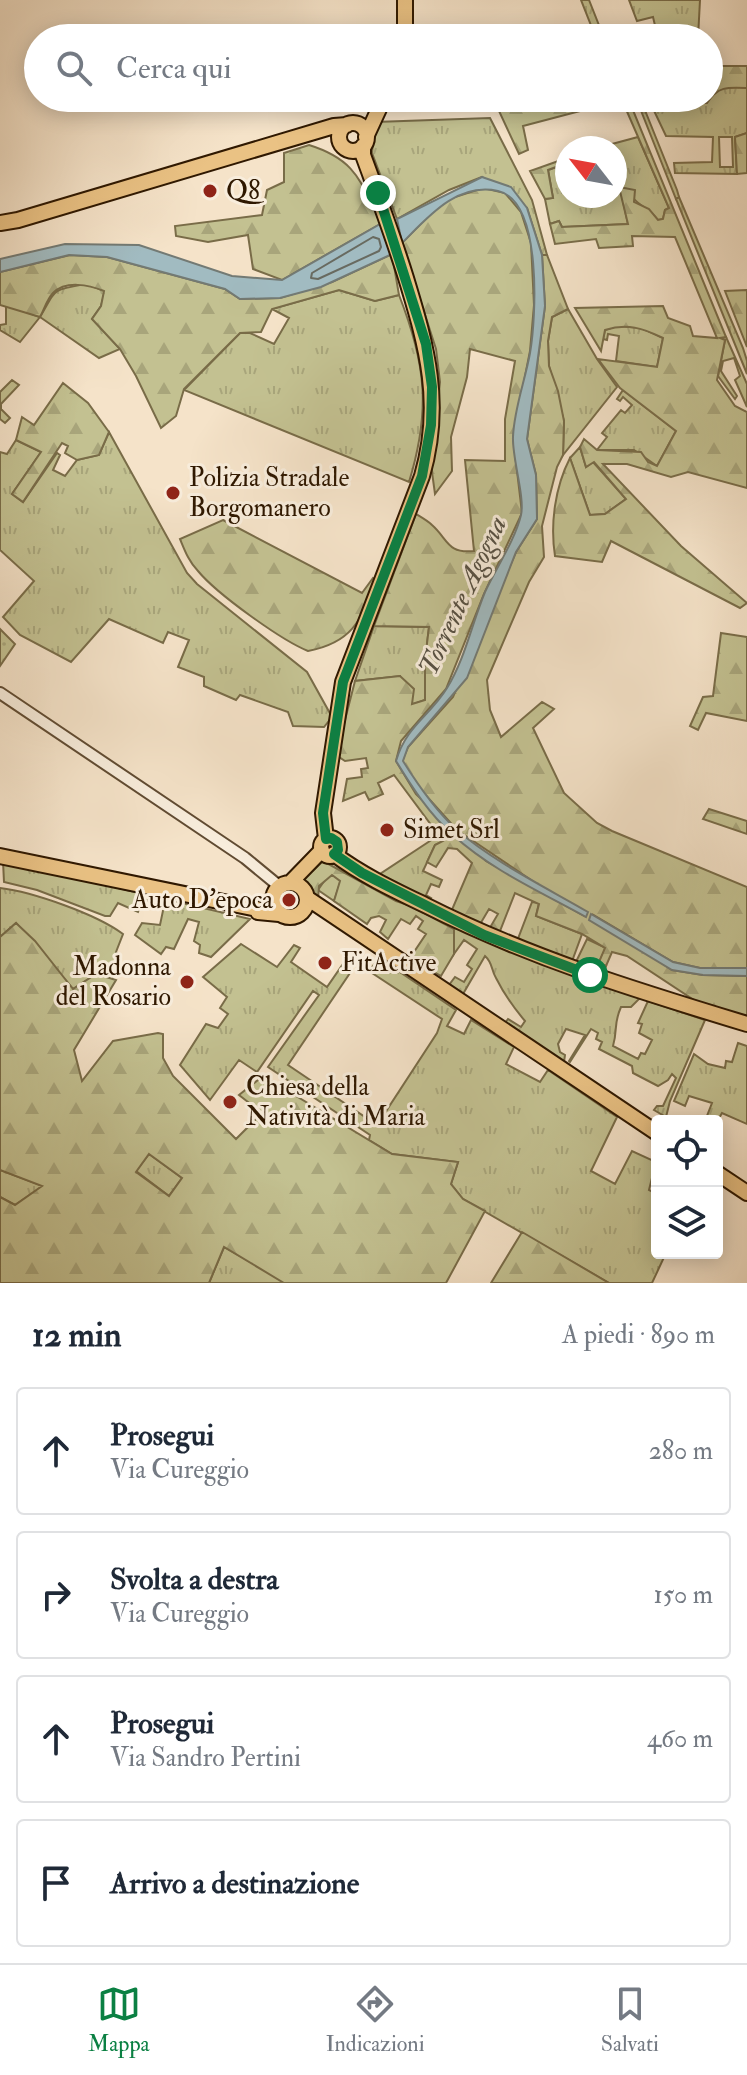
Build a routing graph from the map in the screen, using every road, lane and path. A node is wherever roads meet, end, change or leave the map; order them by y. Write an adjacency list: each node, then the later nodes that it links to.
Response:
1 (405, 0): 2 (main road)
2 (405, 24)
3 (364, 112): 5 (main road)
4 (374, 112): 7 (main road)
5 (349, 124): 6 (main road); 7 (main road); 7 (main road)
6 (287, 142): 7 (main road); 8 (main road)
7 (356, 145): 10 (main road)
8 (0, 223)
9 (0, 693): 12 (street)
10 (327, 848): 12 (main road); 16 (main road)
11 (0, 856): 14 (main road)
12 (286, 887): 13 (main road); 14 (main road); 15 (main road)
13 (306, 903): 15 (main road); 17 (main road)
14 (257, 909): 15 (main road)
15 (279, 914)
16 (747, 1024)
17 (651, 1129)
18 (723, 1177): 19 (main road)
19 (747, 1193)

